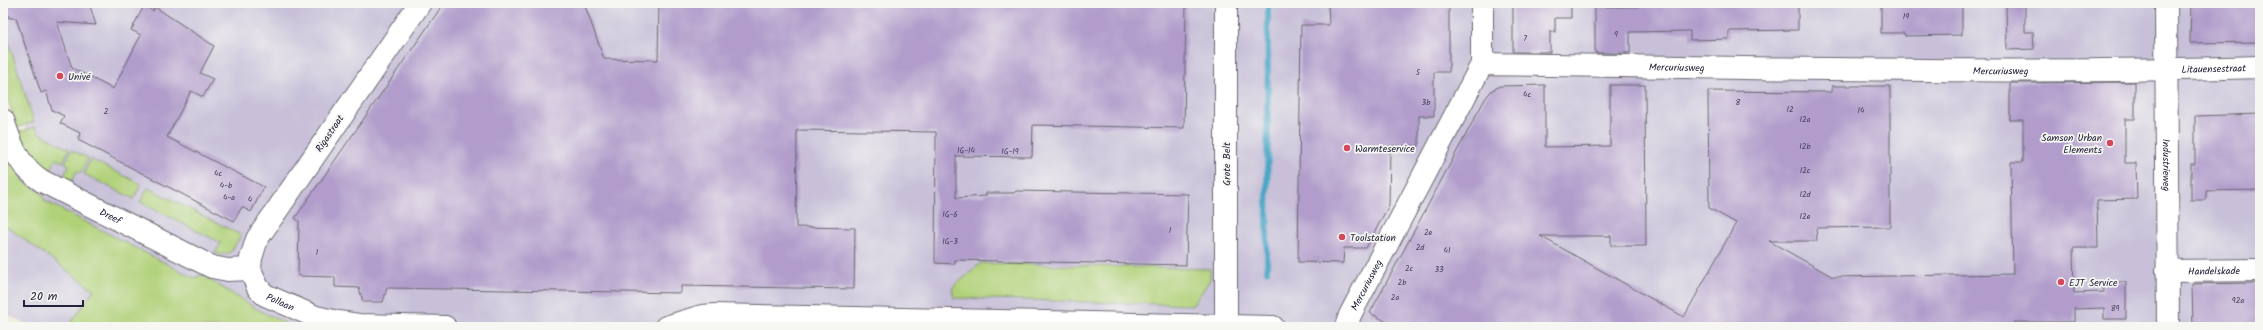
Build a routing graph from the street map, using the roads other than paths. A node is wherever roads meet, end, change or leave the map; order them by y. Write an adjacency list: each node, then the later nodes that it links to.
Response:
1 (420, 3): 9 (street, Rigastraat)
2 (1226, 3): 13 (street, Grote Belt)
3 (1482, 3): 5 (street)
4 (2166, 3): 7 (street, Industrieweg)
5 (1482, 64): 7 (street, Mercuriusweg); 17 (street, Mercuriusweg)
6 (2260, 67): 7 (street, Litauensestraat)
7 (2167, 69): 11 (street, Industrieweg)
8 (3, 120): 9 (street, Dreef)
9 (250, 268): 14 (street, Pollaan)
10 (2260, 270): 11 (street, Handelskade)
11 (2167, 271): 18 (street, Industrieweg)
12 (800, 315): 13 (street); 15 (street)
13 (1226, 326): 16 (street)
14 (445, 327)
15 (666, 327)
16 (1272, 327)
17 (1346, 327)
18 (2168, 327)

